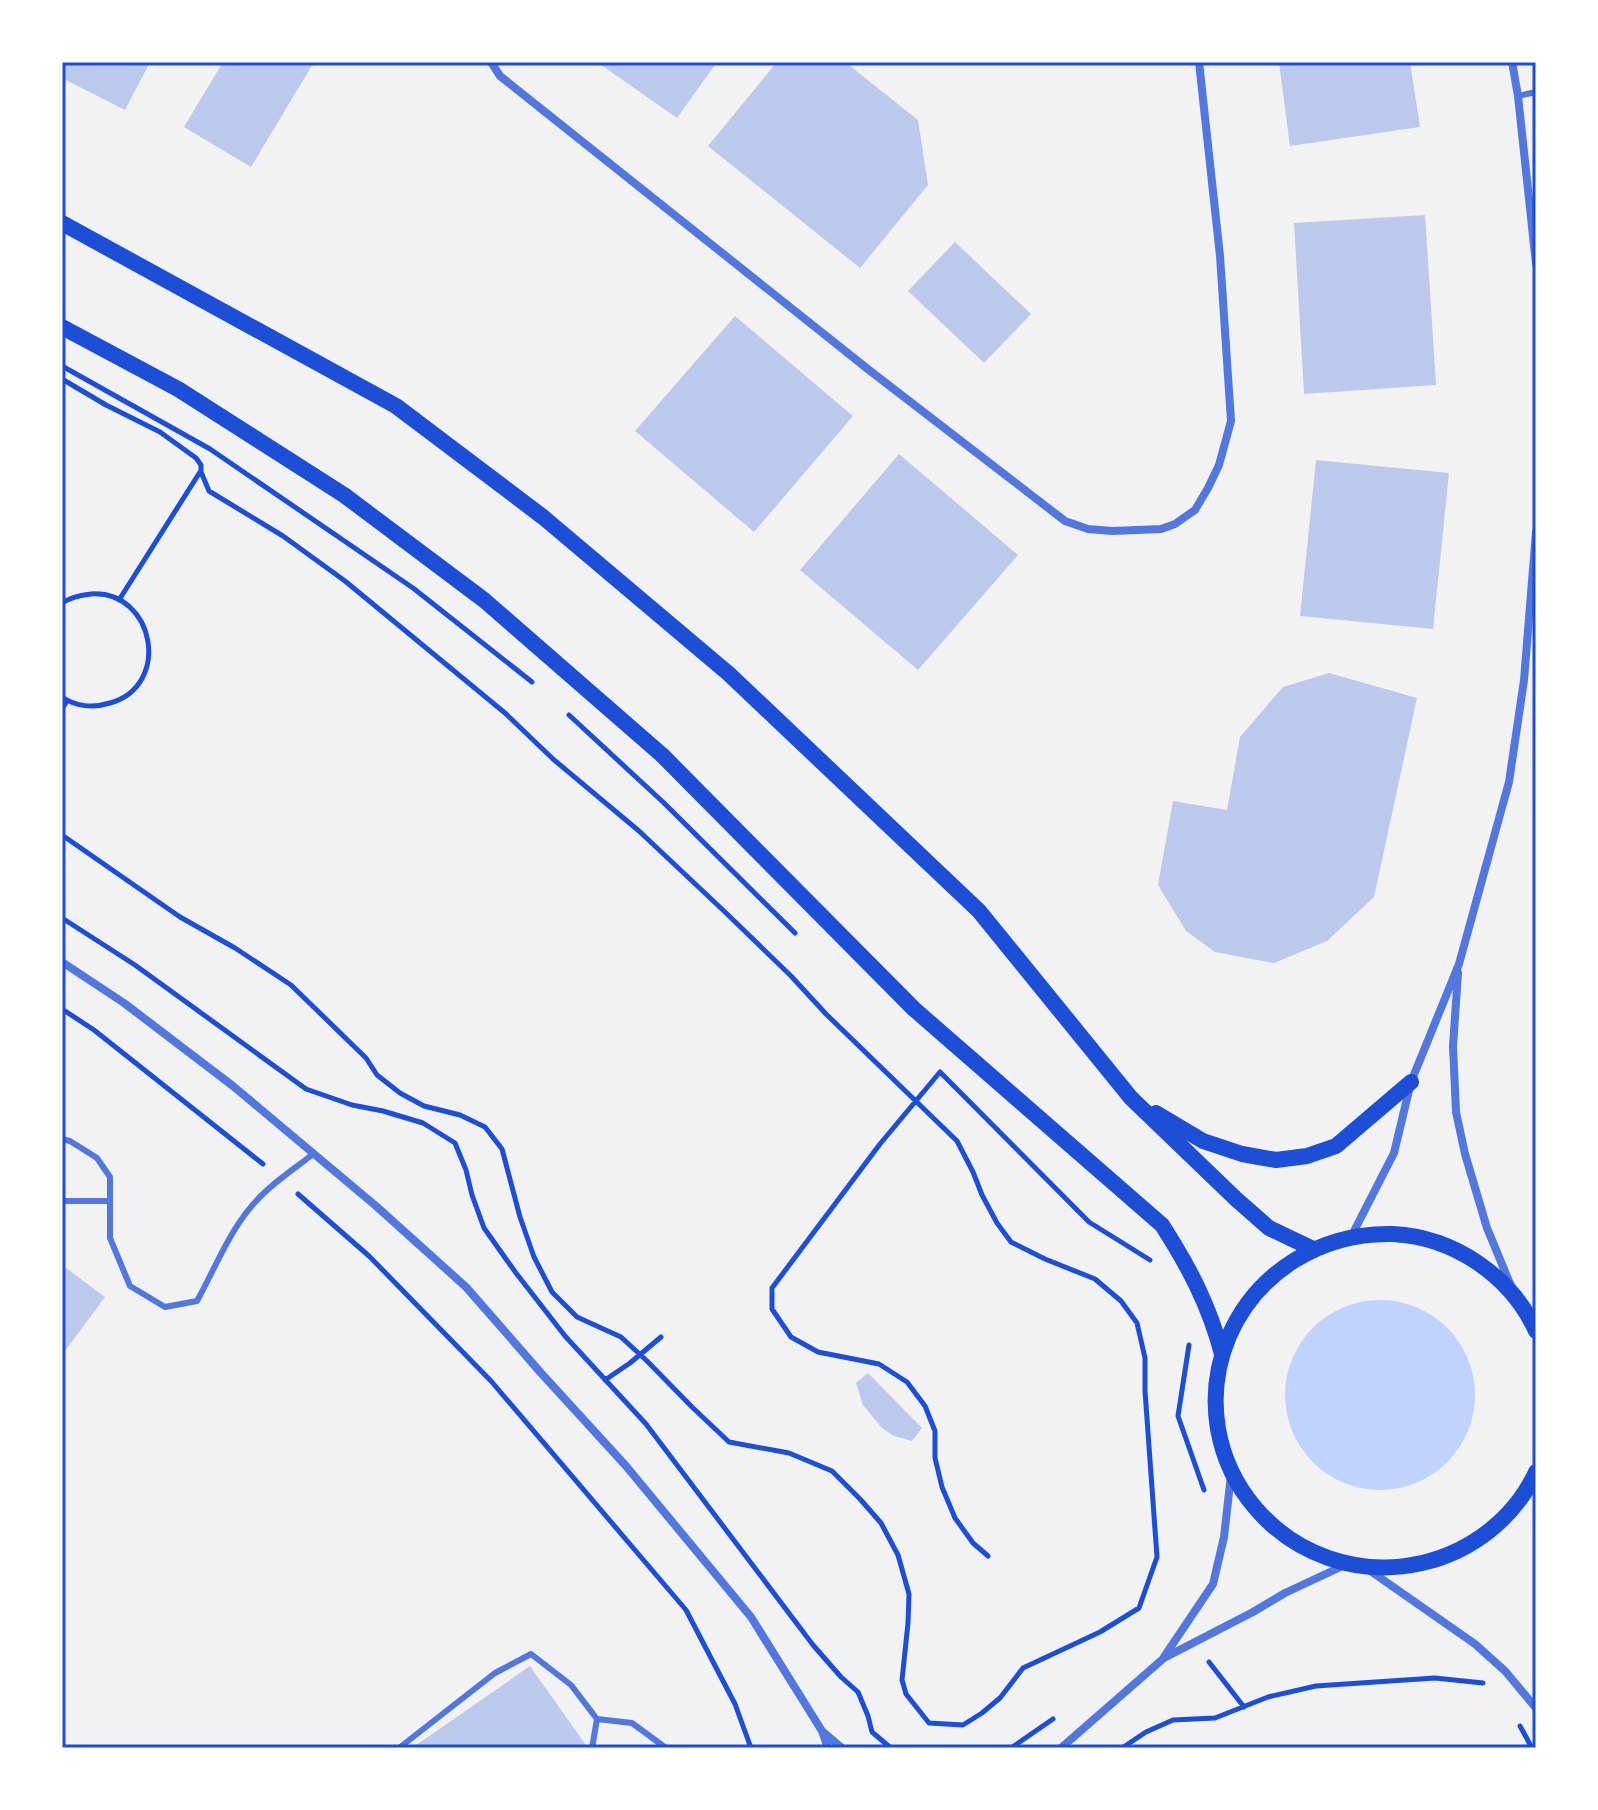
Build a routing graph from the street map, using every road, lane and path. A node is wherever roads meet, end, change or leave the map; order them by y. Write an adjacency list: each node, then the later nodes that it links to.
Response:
1 (491, 62): 2 (street)
2 (1199, 62)
3 (1512, 62): 5 (street)
4 (1536, 92): 5 (lane)
5 (1518, 96): 7 (street)
6 (1536, 166): 7 (street)
7 (1526, 167): 9 (street)
8 (62, 223): 27 (main road)
9 (1536, 264)
10 (62, 327): 42 (main road)
11 (62, 366): 17 (path)
12 (62, 379): 13 (path)
13 (201, 472): 15 (path); 28 (path)
14 (1536, 532): 24 (street)
15 (119, 600): 16 (path); 18 (path)
16 (62, 603)
17 (536, 686)
18 (65, 699): 20 (path)
19 (560, 706): 22 (path)
20 (62, 709)
21 (62, 835): 41 (path)
22 (798, 936)
23 (62, 962): 30 (street)
24 (1459, 964): 26 (street); 37 (street)
25 (62, 1009): 31 (path)
26 (1411, 1082): 27 (main road); 34 (street)
27 (1131, 1098): 35 (main road)
28 (916, 1099): 36 (path); 41 (path); 47 (path)
29 (62, 1139): 33 (lane)
30 (313, 1154): 31 (lane); 57 (street)
31 (281, 1180): 33 (lane); 61 (path)
32 (62, 1201): 33 (lane)
33 (109, 1201)
34 (1351, 1237): 35 (main road); 37 (main road)
35 (1313, 1249): 42 (main road)
36 (1157, 1265)
37 (1516, 1297): 38 (main road)
38 (1536, 1331)
39 (1191, 1336): 46 (path)
40 (661, 1337): 41 (path)
41 (641, 1354): 43 (path)
42 (1222, 1354): 44 (main road)
43 (604, 1380)
44 (1231, 1472): 48 (main road); 51 (street)
45 (1536, 1472): 49 (main road)
46 (1209, 1503)
47 (988, 1556)
48 (1348, 1564): 49 (main road); 50 (street)
49 (1365, 1567): 52 (street)
50 (1193, 1642): 51 (street); 53 (path)
51 (1164, 1658): 65 (street)
52 (1505, 1671): 53 (path); 54 (street)
53 (1244, 1707): 66 (path)
54 (1536, 1708)
55 (1055, 1718): 64 (path)
56 (597, 1719): 58 (lane); 59 (lane); 60 (lane)
57 (822, 1731): 62 (street); 63 (street)
58 (399, 1748)
59 (592, 1748)
60 (666, 1748)
61 (751, 1748)
62 (828, 1748)
63 (842, 1748)
64 (1011, 1748)
65 (1061, 1748)
66 (1122, 1748)

